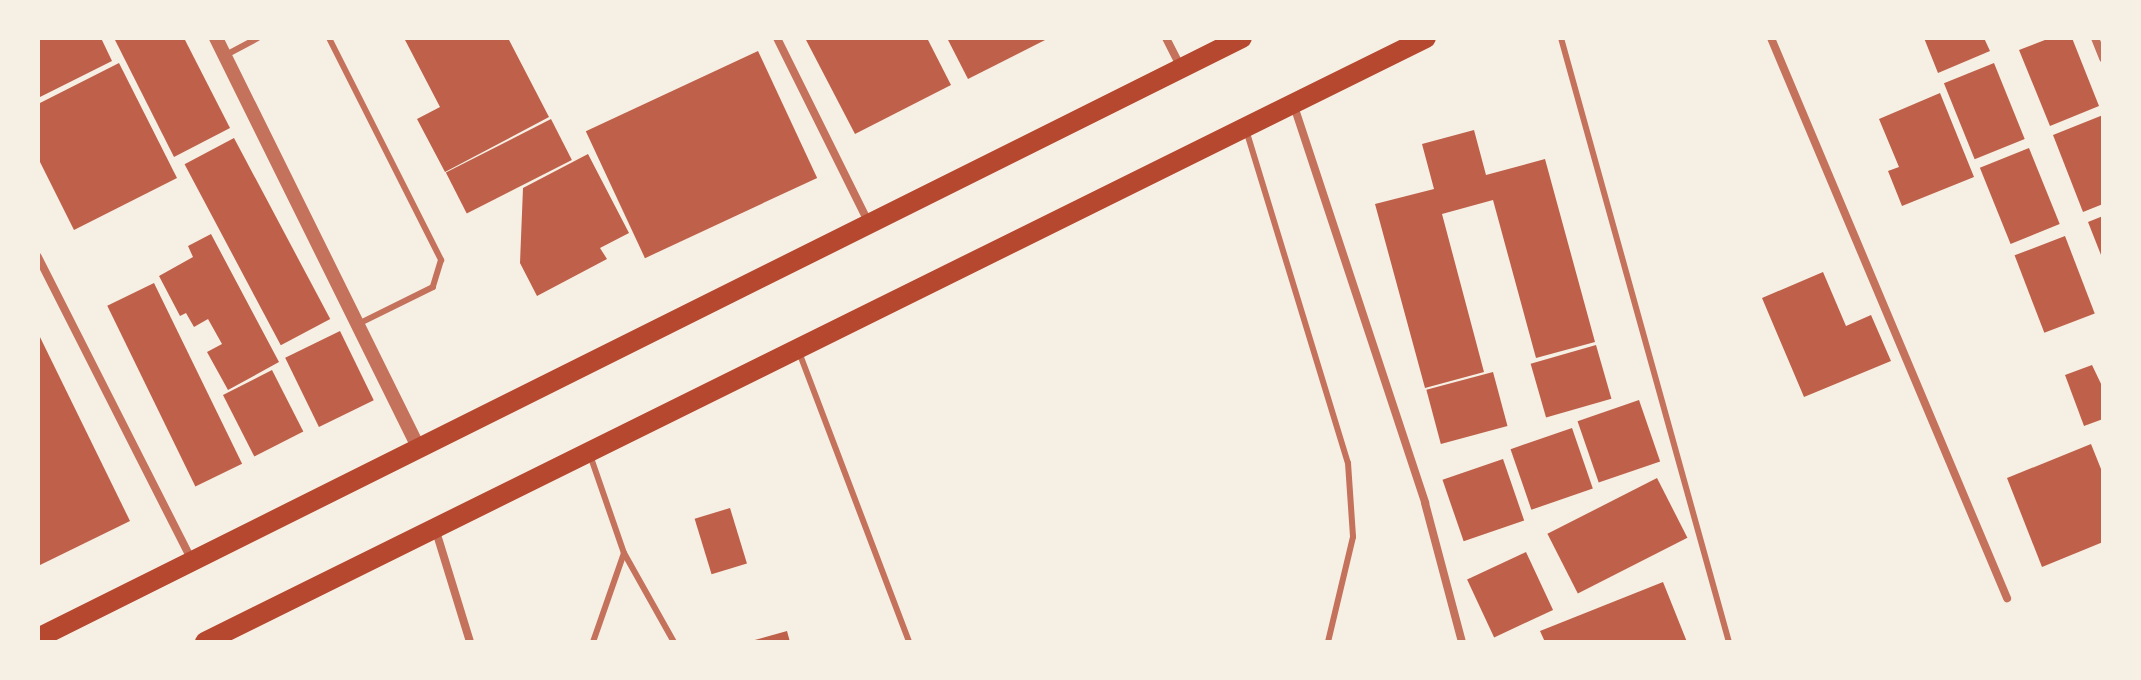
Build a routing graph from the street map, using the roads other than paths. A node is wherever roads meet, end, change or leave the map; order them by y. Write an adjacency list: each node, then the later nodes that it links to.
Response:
1 (216, 38): 11 (street)
2 (258, 38): 11 (lane)
3 (329, 38): 18 (lane)
4 (777, 38): 16 (street)
5 (1166, 38): 13 (street)
6 (1242, 38): 13 (main road)
7 (1426, 38): 14 (main road)
8 (1561, 38): 34 (lane)
9 (1771, 38): 25 (street)
10 (2095, 38): 12 (street)
11 (224, 56): 18 (street)
12 (2103, 58)
13 (1181, 69): 16 (main road)
14 (1294, 106): 15 (main road); 33 (street)
15 (1246, 129): 19 (main road); 32 (lane)
16 (869, 224): 20 (main road)
17 (38, 257): 24 (street)
18 (360, 323): 20 (street)
19 (798, 348): 21 (main road); 31 (lane)
20 (419, 448): 24 (main road)
21 (589, 452): 22 (main road); 23 (lane)
22 (435, 527): 27 (main road); 28 (street)
23 (624, 553): 29 (lane); 30 (lane)
24 (192, 561): 26 (main road)
25 (2007, 598)
26 (38, 638)
27 (205, 642)
28 (470, 642)
29 (593, 642)
30 (674, 642)
31 (909, 642)
32 (1328, 642)
33 (1462, 642)
34 (1729, 642)

